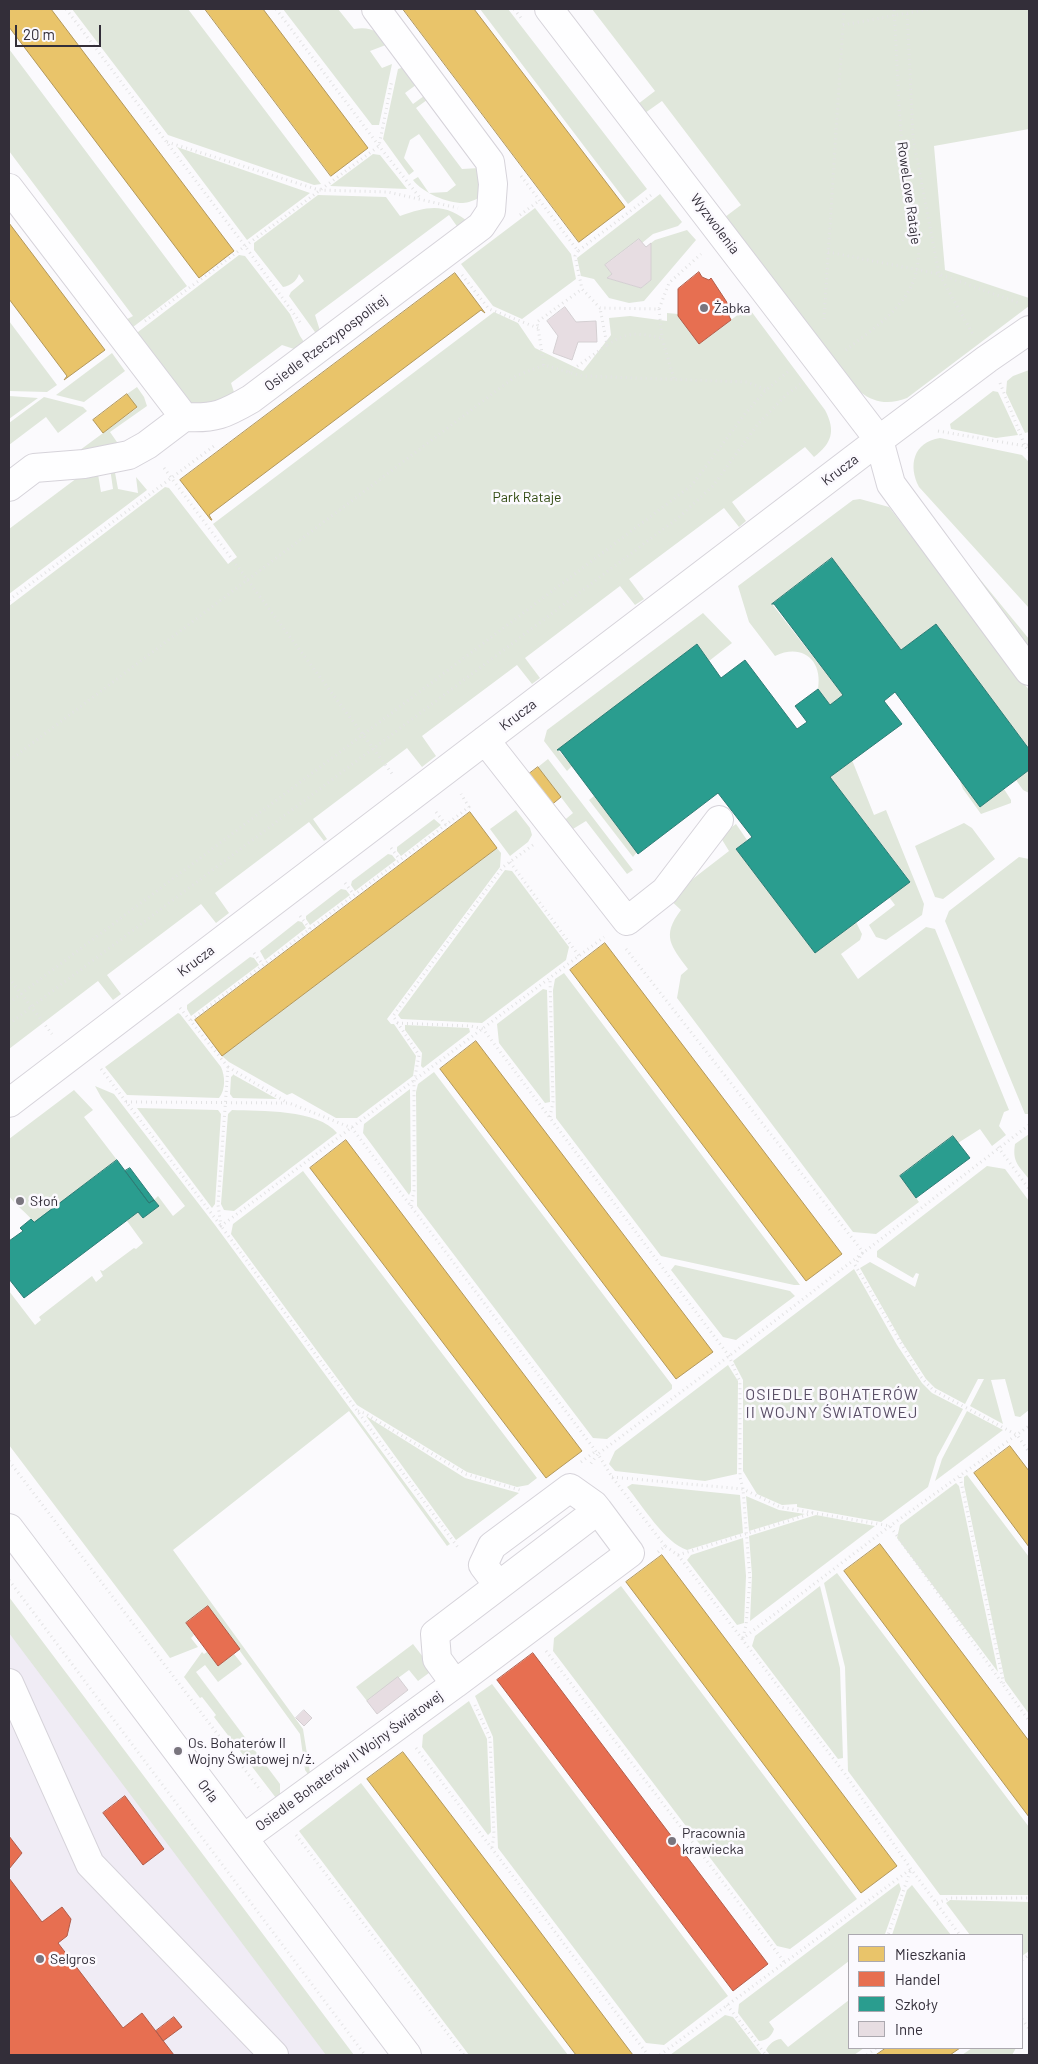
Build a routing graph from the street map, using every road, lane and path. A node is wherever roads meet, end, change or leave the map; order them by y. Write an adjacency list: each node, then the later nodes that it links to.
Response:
1 (66, 9): 12 (path)
2 (276, 9): 13 (path)
3 (376, 9): 11 (street)
4 (549, 9): 38 (street, Wyzwolenia)
5 (844, 9): 10 (path)
6 (894, 9): 9 (path, RoweLove Rataje)
7 (929, 9): 8 (path)
8 (907, 11): 9 (path); 26 (path)
9 (895, 15): 10 (path); 24 (path, RoweLove Rataje)
10 (842, 25): 22 (path)
11 (414, 59): 13 (path); 19 (street)
12 (166, 142): 17 (path); 20 (path)
13 (379, 146): 17 (path); 18 (path)
14 (516, 169): 21 (path)
15 (662, 187): 21 (path)
16 (9, 188): 33 (street)
17 (319, 190): 18 (path); 20 (path)
18 (422, 200): 19 (path)
19 (491, 210): 36 (street, Osiedle Rzeczypospolitej)
20 (245, 246): 33 (path); 36 (path)
21 (578, 251): 27 (path)
22 (828, 252): 24 (path); 38 (path)
23 (702, 253): 30 (path)
24 (916, 270): 26 (path); 38 (path, RoweLove Rataje)
25 (460, 272): 31 (path)
26 (939, 274): 28 (path); 37 (path)
27 (582, 289): 29 (path); 31 (path)
28 (1020, 304)
29 (600, 308): 30 (path); 35 (path)
30 (659, 309): 34 (path)
31 (538, 328): 39 (path)
32 (1029, 330): 37 (street, Krucza)
33 (123, 338): 43 (street)
34 (662, 338): 35 (path); 41 (path)
35 (607, 345): 40 (path)
36 (319, 349): 43 (street, Osiedle Rzeczypospolitej)
37 (987, 359): 45 (street, Krucza); 48 (path)
38 (817, 360): 42 (path); 45 (street, Wyzwolenia); 55 (path)
39 (544, 365): 40 (path); 51 (path)
40 (569, 372): 41 (path)
41 (674, 379): 42 (path)
42 (766, 390): 53 (path)
43 (184, 417): 47 (street)
44 (939, 424): 48 (path)
45 (879, 440): 52 (street); 54 (street, Krucza)
46 (1029, 444): 48 (path)
47 (147, 445): 50 (street); 51 (path)
48 (1025, 446): 49 (path)
49 (1029, 452)
50 (9, 487)
51 (248, 580): 53 (path); 56 (path)
52 (1029, 671)
53 (362, 734): 55 (path); 76 (path)
54 (485, 740): 58 (street, Krucza); 60 (street)
55 (373, 748): 58 (path); 78 (path)
56 (9, 761)
57 (461, 794): 62 (path)
58 (410, 797): 84 (street, Krucza)
59 (436, 812): 62 (path)
60 (543, 814): 65 (path); 69 (street)
61 (719, 820): 69 (street)
62 (446, 825): 64 (path)
63 (390, 848): 64 (path)
64 (400, 860): 67 (path)
65 (510, 862): 72 (path); 81 (path)
66 (345, 883): 67 (path)
67 (354, 895): 70 (path)
68 (300, 916): 70 (path)
69 (619, 926): 72 (path); 98 (path)
70 (310, 929): 73 (path)
71 (254, 952): 73 (path)
72 (579, 956): 75 (path)
73 (263, 965): 80 (path)
74 (9, 978): 76 (path)
75 (550, 979): 83 (path); 91 (path)
76 (21, 994): 77 (path); 78 (path)
77 (9, 1003)
78 (31, 1007): 82 (path); 84 (path)
79 (174, 1013): 80 (path)
80 (191, 1020): 85 (path)
81 (397, 1023): 83 (path); 86 (path)
82 (9, 1024)
83 (483, 1029): 86 (path); 91 (path)
84 (69, 1057): 87 (path); 88 (street, Krucza)
85 (228, 1067): 89 (path); 90 (path)
86 (414, 1082): 93 (path); 96 (path)
87 (126, 1102): 89 (path); 97 (path)
88 (9, 1103)
89 (226, 1103): 90 (path); 97 (path)
90 (289, 1103): 93 (path)
91 (549, 1118): 99 (path)
92 (1029, 1125): 94 (path)
93 (352, 1128): 96 (path); 97 (path)
94 (998, 1147): 95 (path); 98 (path)
95 (1029, 1188)
96 (411, 1206): 104 (path)
97 (222, 1226): 100 (path)
98 (862, 1252): 99 (path); 102 (path)
99 (729, 1356): 104 (path); 109 (path)
100 (357, 1411): 110 (path); 119 (path)
101 (1029, 1426): 102 (path)
102 (1017, 1436): 103 (path); 107 (path)
103 (1029, 1452)
104 (597, 1453): 106 (path); 108 (path); 108 (path)
105 (9, 1461): 129 (path)
106 (612, 1477): 109 (path); 116 (path)
107 (960, 1477): 113 (path); 125 (path)
108 (572, 1478): 111 (street); 119 (street, Osiedle Bohaterów II Wojny Światowej)
109 (743, 1489): 112 (path); 115 (path)
110 (527, 1490)
111 (598, 1510): 117 (street); 119 (street, Osiedle Bohaterów II Wojny Światowej)
112 (816, 1512): 113 (path); 115 (path)
113 (890, 1526): 122 (path); 125 (path)
114 (9, 1528): 130 (street, Orla)
115 (746, 1535): 118 (path); 122 (path)
116 (665, 1546): 117 (path); 118 (path)
117 (630, 1553): 121 (street, Osiedle Bohaterów II Wojny Światowej)
118 (678, 1555): 122 (path)
119 (491, 1575): 124 (street, Osiedle Bohaterów II Wojny Światowej)
120 (9, 1580): 140 (path)
121 (529, 1629): 124 (street, Osiedle Bohaterów II Wojny Światowej); 137 (path)
122 (742, 1639): 132 (path)
123 (9, 1683): 139 (street)
124 (455, 1684): 128 (street, Osiedle Bohaterów II Wojny Światowej)
125 (1005, 1688): 127 (path)
126 (474, 1704): 131 (path)
127 (1029, 1721)
128 (399, 1725): 129 (street, Osiedle Bohaterów II Wojny Światowej); 131 (path)
129 (278, 1813): 130 (street, Osiedle Bohaterów II Wojny Światowej); 142 (path)
130 (244, 1838): 141 (street, Orla)
131 (492, 1848): 143 (path)
132 (911, 1869): 134 (path); 135 (path); 137 (path)
133 (1029, 1898): 134 (path)
134 (937, 1903): 136 (path)
135 (888, 1934)
136 (959, 1934)
137 (786, 1962): 138 (path)
138 (728, 2005): 144 (path); 145 (path)
139 (274, 2055)
140 (365, 2055)
141 (407, 2055)
142 (464, 2055)
143 (648, 2055)
144 (660, 2055)
145 (766, 2055)

